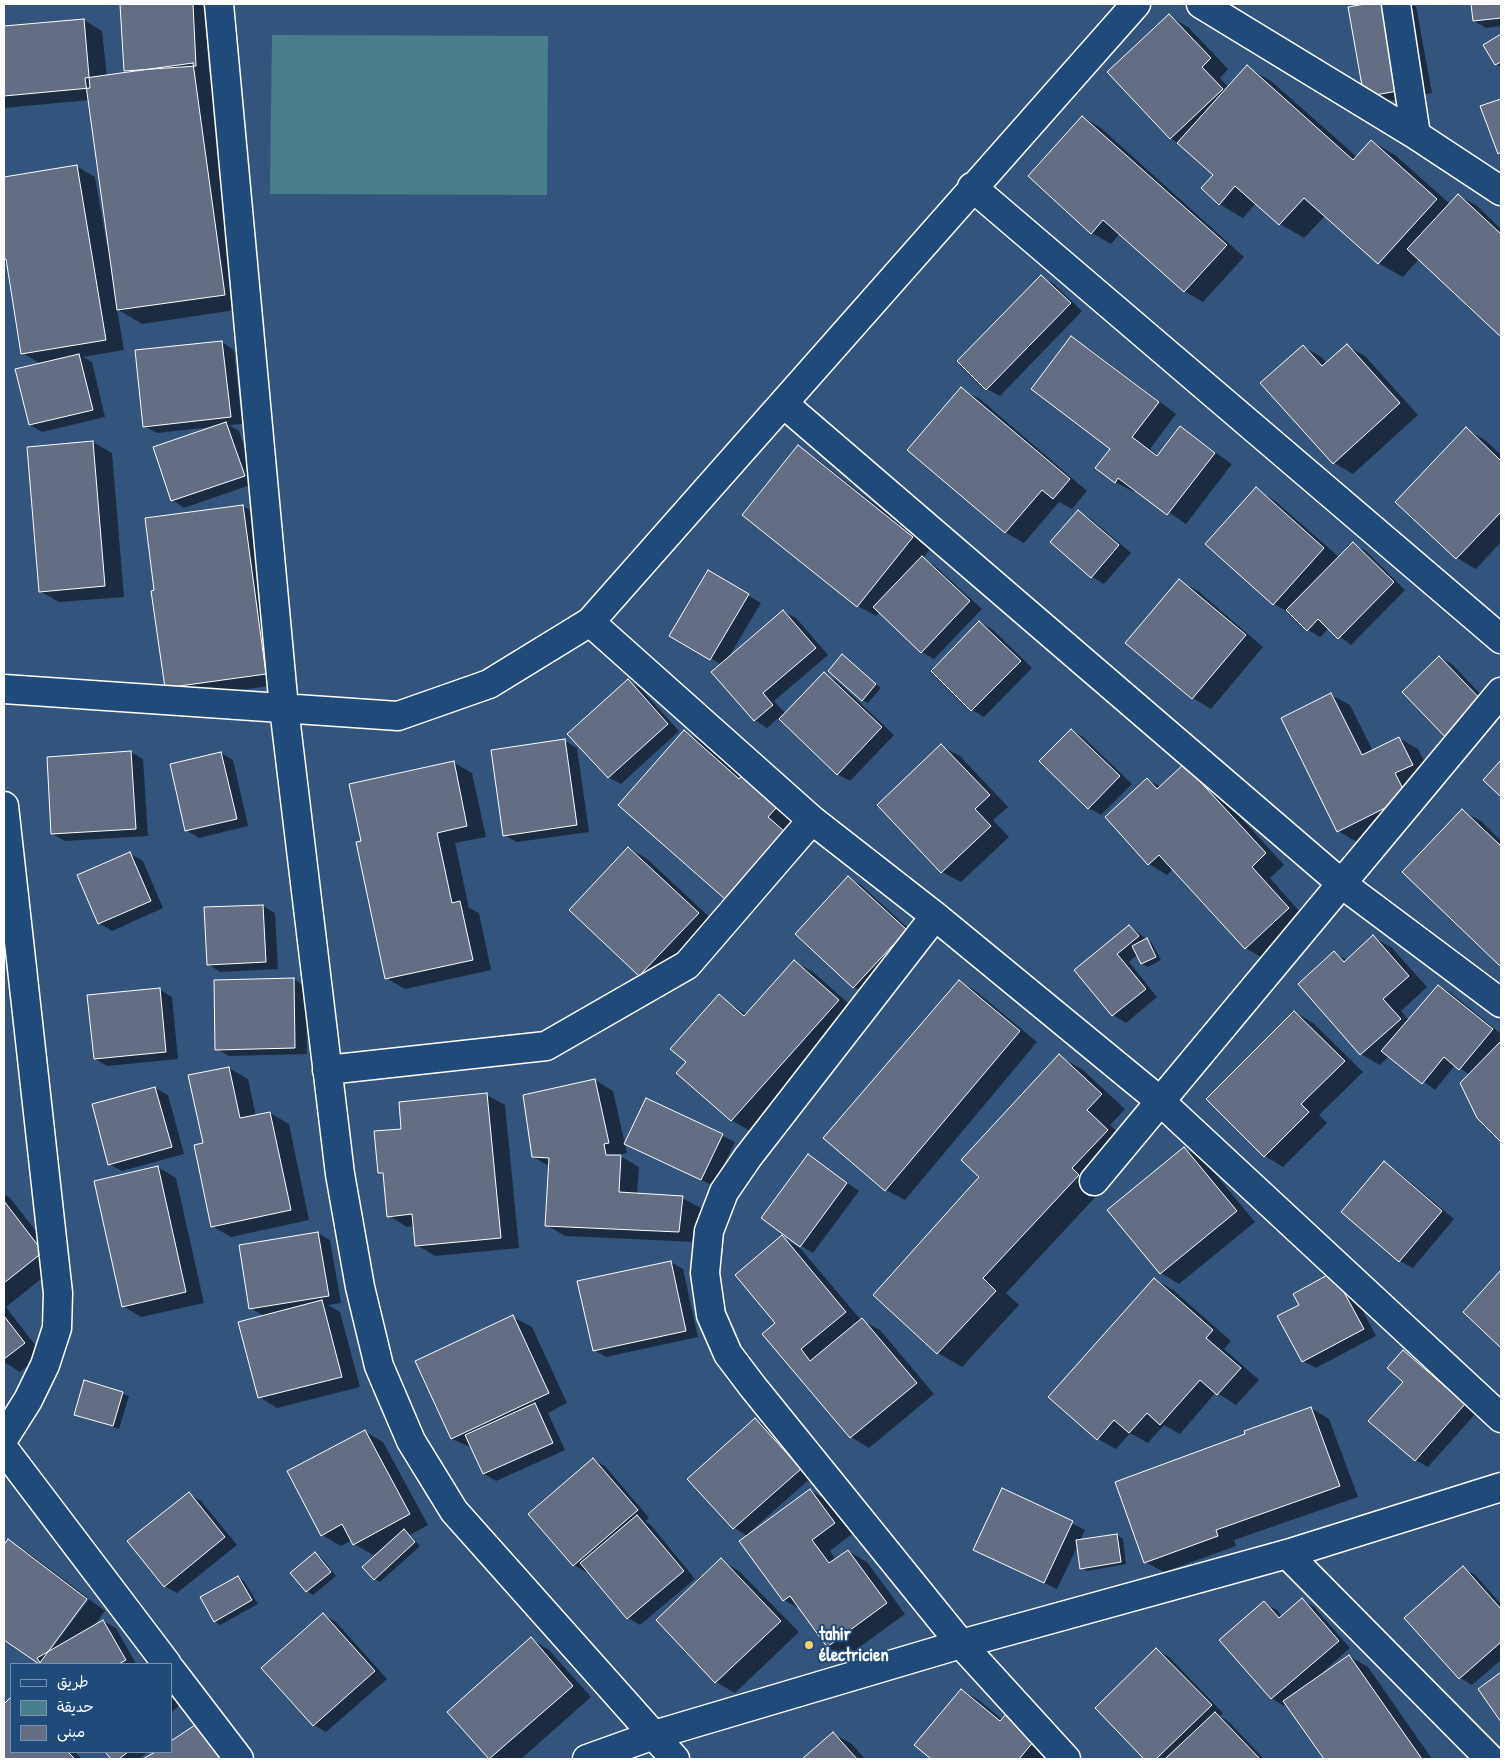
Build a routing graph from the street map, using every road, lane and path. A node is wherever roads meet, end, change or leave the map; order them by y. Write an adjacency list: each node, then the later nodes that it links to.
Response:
1 (219, 4): 13 (street)
2 (1136, 4): 6 (street)
3 (1201, 4): 5 (street)
4 (1396, 4): 5 (street)
5 (1416, 135): 7 (street)
6 (972, 187): 8 (street); 10 (street)
7 (1501, 191)
8 (784, 404): 9 (street); 16 (street)
9 (590, 622): 13 (street); 15 (street)
10 (1501, 639)
11 (4, 689): 13 (street)
12 (1501, 692): 16 (street)
13 (284, 708): 19 (street)
14 (4, 806): 23 (street)
15 (812, 820): 17 (street); 19 (street)
16 (1342, 884): 18 (street); 20 (street)
17 (935, 916): 20 (street); 27 (street)
18 (1501, 1002)
19 (327, 1070): 30 (street)
20 (1160, 1101): 21 (street); 22 (street)
21 (1094, 1181)
22 (1501, 1418)
23 (4, 1438)
24 (4, 1449): 28 (street)
25 (1501, 1487): 26 (street)
26 (1287, 1554): 27 (street); 35 (street)
27 (961, 1644): 30 (street); 34 (street)
28 (166, 1663)
29 (172, 1671): 31 (street)
30 (654, 1735): 32 (street); 33 (street)
31 (239, 1759)
32 (587, 1759)
33 (675, 1759)
34 (1066, 1759)
35 (1490, 1759)

